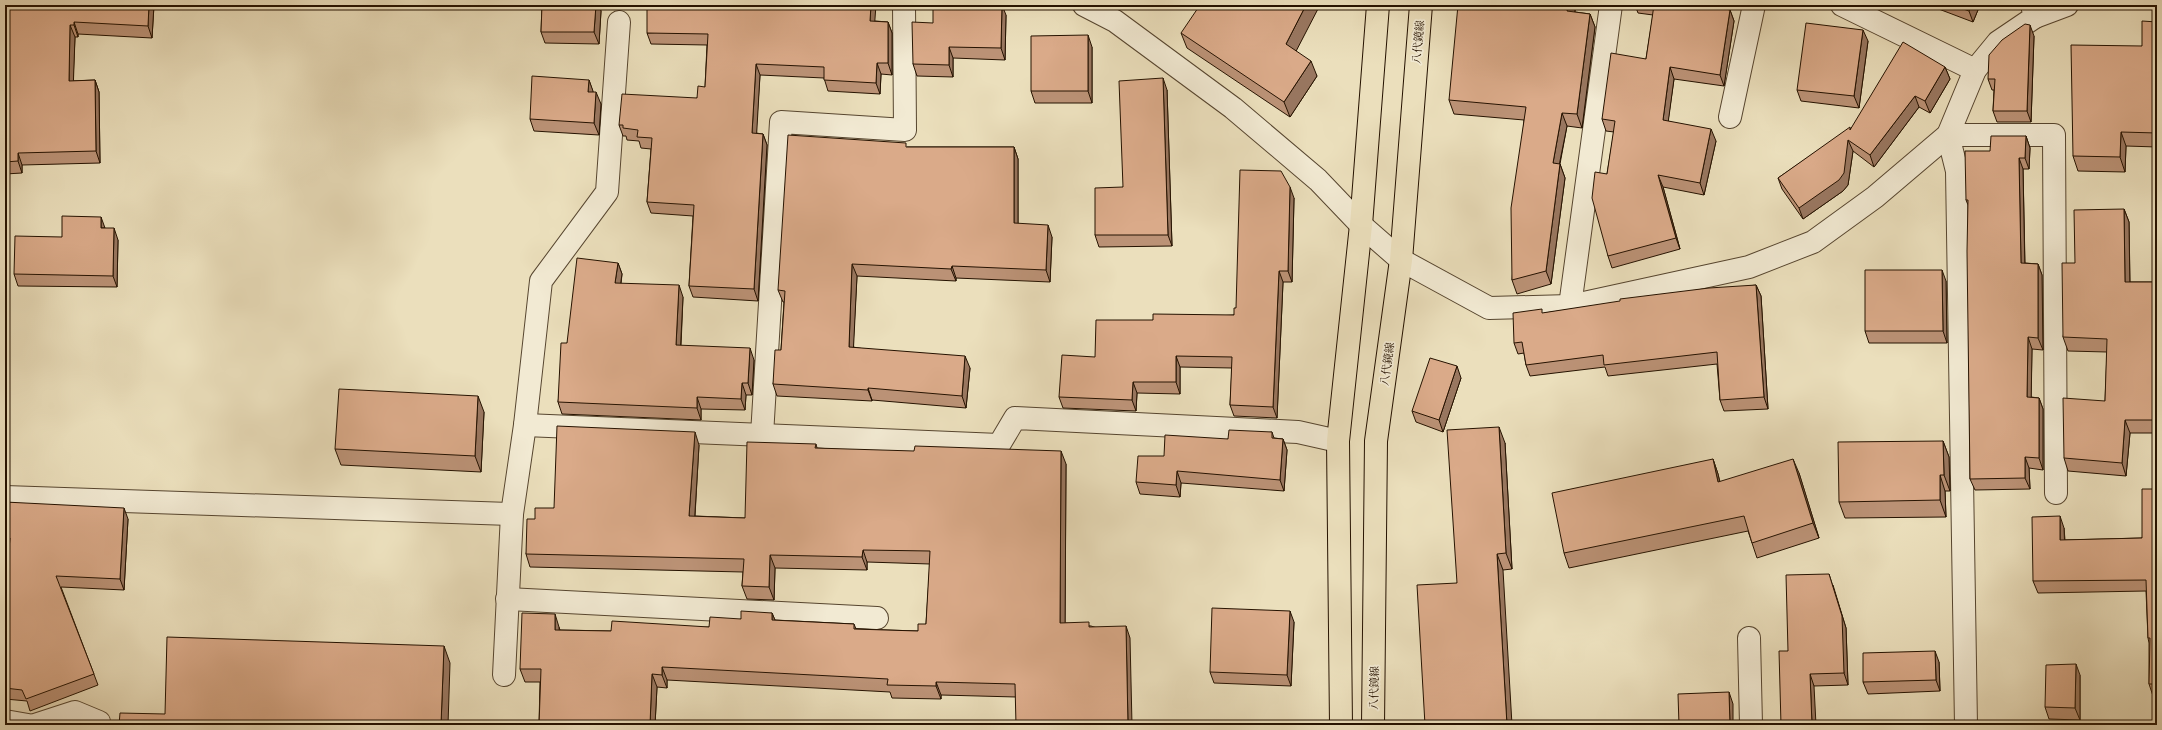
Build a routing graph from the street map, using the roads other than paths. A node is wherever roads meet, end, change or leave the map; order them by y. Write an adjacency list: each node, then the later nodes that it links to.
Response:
1 (904, 5): 18 (street)
2 (1084, 5): 14 (street)
3 (1378, 5): 14 (main road)
4 (1421, 5): 15 (main road, 八代鏡線)
5 (1611, 5): 16 (street)
6 (1754, 5): 12 (street)
7 (1842, 5): 11 (street)
8 (2067, 5): 9 (street)
9 (2033, 11): 11 (street)
10 (619, 22): 17 (street)
11 (1975, 70): 13 (street)
12 (1730, 117)
13 (1948, 135): 16 (street); 20 (street); 34 (street)
14 (1361, 225): 15 (street); 19 (main road)
15 (1401, 260): 16 (street); 32 (main road, 八代鏡線)
16 (1570, 306)
17 (525, 425): 18 (street); 22 (street)
18 (762, 435): 19 (street)
19 (1338, 441): 31 (main road)
20 (2056, 493)
21 (5, 497): 22 (street)
22 (512, 514): 23 (street)
23 (507, 600): 24 (street); 26 (street)
24 (877, 618)
25 (1749, 638): 33 (street)
26 (504, 675)
27 (5, 721): 28 (street)
28 (28, 725)
29 (35, 725): 30 (street)
30 (99, 725)
31 (1341, 725)
32 (1373, 725)
33 (1751, 725)
34 (1966, 725)

